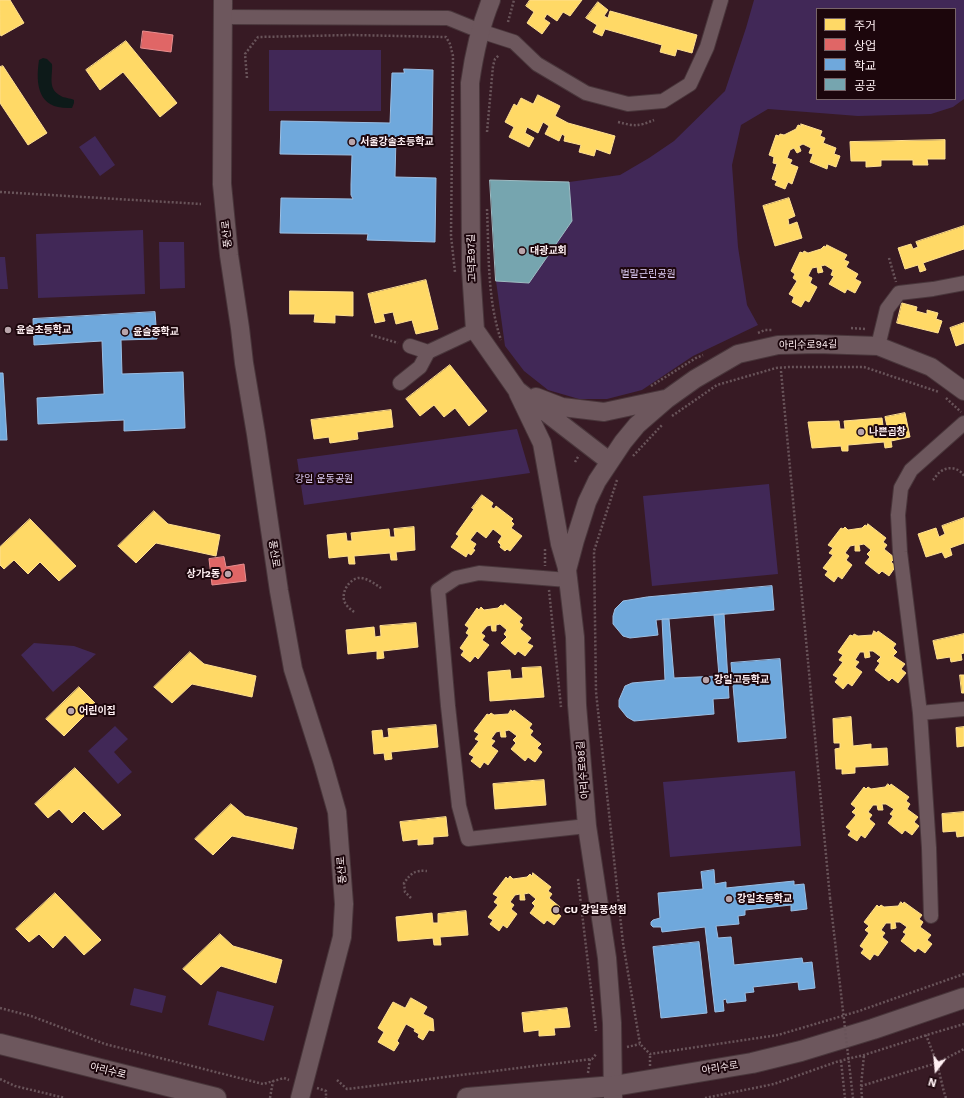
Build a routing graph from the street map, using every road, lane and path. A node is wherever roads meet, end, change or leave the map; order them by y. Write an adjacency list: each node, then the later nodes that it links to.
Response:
1 (491, 0): 6 (street, 고덕로97길)
2 (514, 0): 5 (path)
3 (721, 0): 6 (street)
4 (223, 8): 6 (street); 67 (street, 풍산로)
5 (508, 22)
6 (480, 31): 19 (street, 고덕로97길)
7 (446, 37): 9 (path)
8 (499, 55): 12 (path)
9 (247, 78)
10 (654, 120): 11 (path)
11 (618, 122)
12 (486, 133)
13 (0, 192): 14 (path)
14 (201, 204)
15 (487, 207): 21 (path)
16 (889, 258): 18 (path)
17 (964, 283): 23 (street)
18 (897, 285)
19 (475, 330): 24 (street); 27 (street)
20 (371, 335): 22 (path)
21 (504, 345)
22 (410, 346): 24 (street)
23 (878, 346): 28 (street, 아리수로94길); 29 (street, 아리수로94길)
24 (428, 352): 26 (street)
25 (781, 371): 72 (path, bridge)
26 (400, 383)
27 (517, 390): 29 (street); 33 (street); 37 (street)
28 (964, 391)
29 (667, 398): 33 (street, 아리수로94길)
30 (964, 414): 32 (path)
31 (964, 423): 41 (street)
32 (630, 459)
33 (609, 461): 37 (street, 아리수로98길)
34 (964, 476): 36 (path)
35 (618, 478): 46 (path)
36 (933, 480)
37 (568, 575): 42 (street, 아리수로98길); 42 (street)
38 (381, 588): 39 (path)
39 (354, 612)
40 (964, 709): 41 (street)
41 (920, 713): 45 (street)
42 (587, 826): 63 (street, 아리수로98길)
43 (427, 871): 44 (path)
44 (411, 898)
45 (931, 916)
46 (964, 974)
47 (964, 998): 63 (main road, 아리수로)
48 (0, 1008): 60 (path)
49 (964, 1024): 50 (path)
50 (926, 1035): 54 (path); 56 (path)
51 (0, 1044): 65 (main road, 아리수로)
52 (964, 1049): 56 (path)
53 (598, 1052): 59 (path)
54 (864, 1055): 55 (path); 61 (path)
55 (841, 1061): 70 (path); 71 (path)
56 (937, 1063): 61 (path); 74 (path)
57 (284, 1078): 60 (path)
58 (0, 1079): 64 (path)
59 (337, 1080)
60 (273, 1082): 66 (path)
61 (861, 1086): 73 (path)
62 (326, 1090): 68 (path)
63 (614, 1092): 69 (main road, 아리수로)
64 (64, 1098)
65 (216, 1098)
66 (270, 1098)
67 (300, 1098)
68 (326, 1098)
69 (467, 1098)
70 (705, 1098)
71 (844, 1098)
72 (853, 1098)
73 (862, 1098)
74 (946, 1098)

